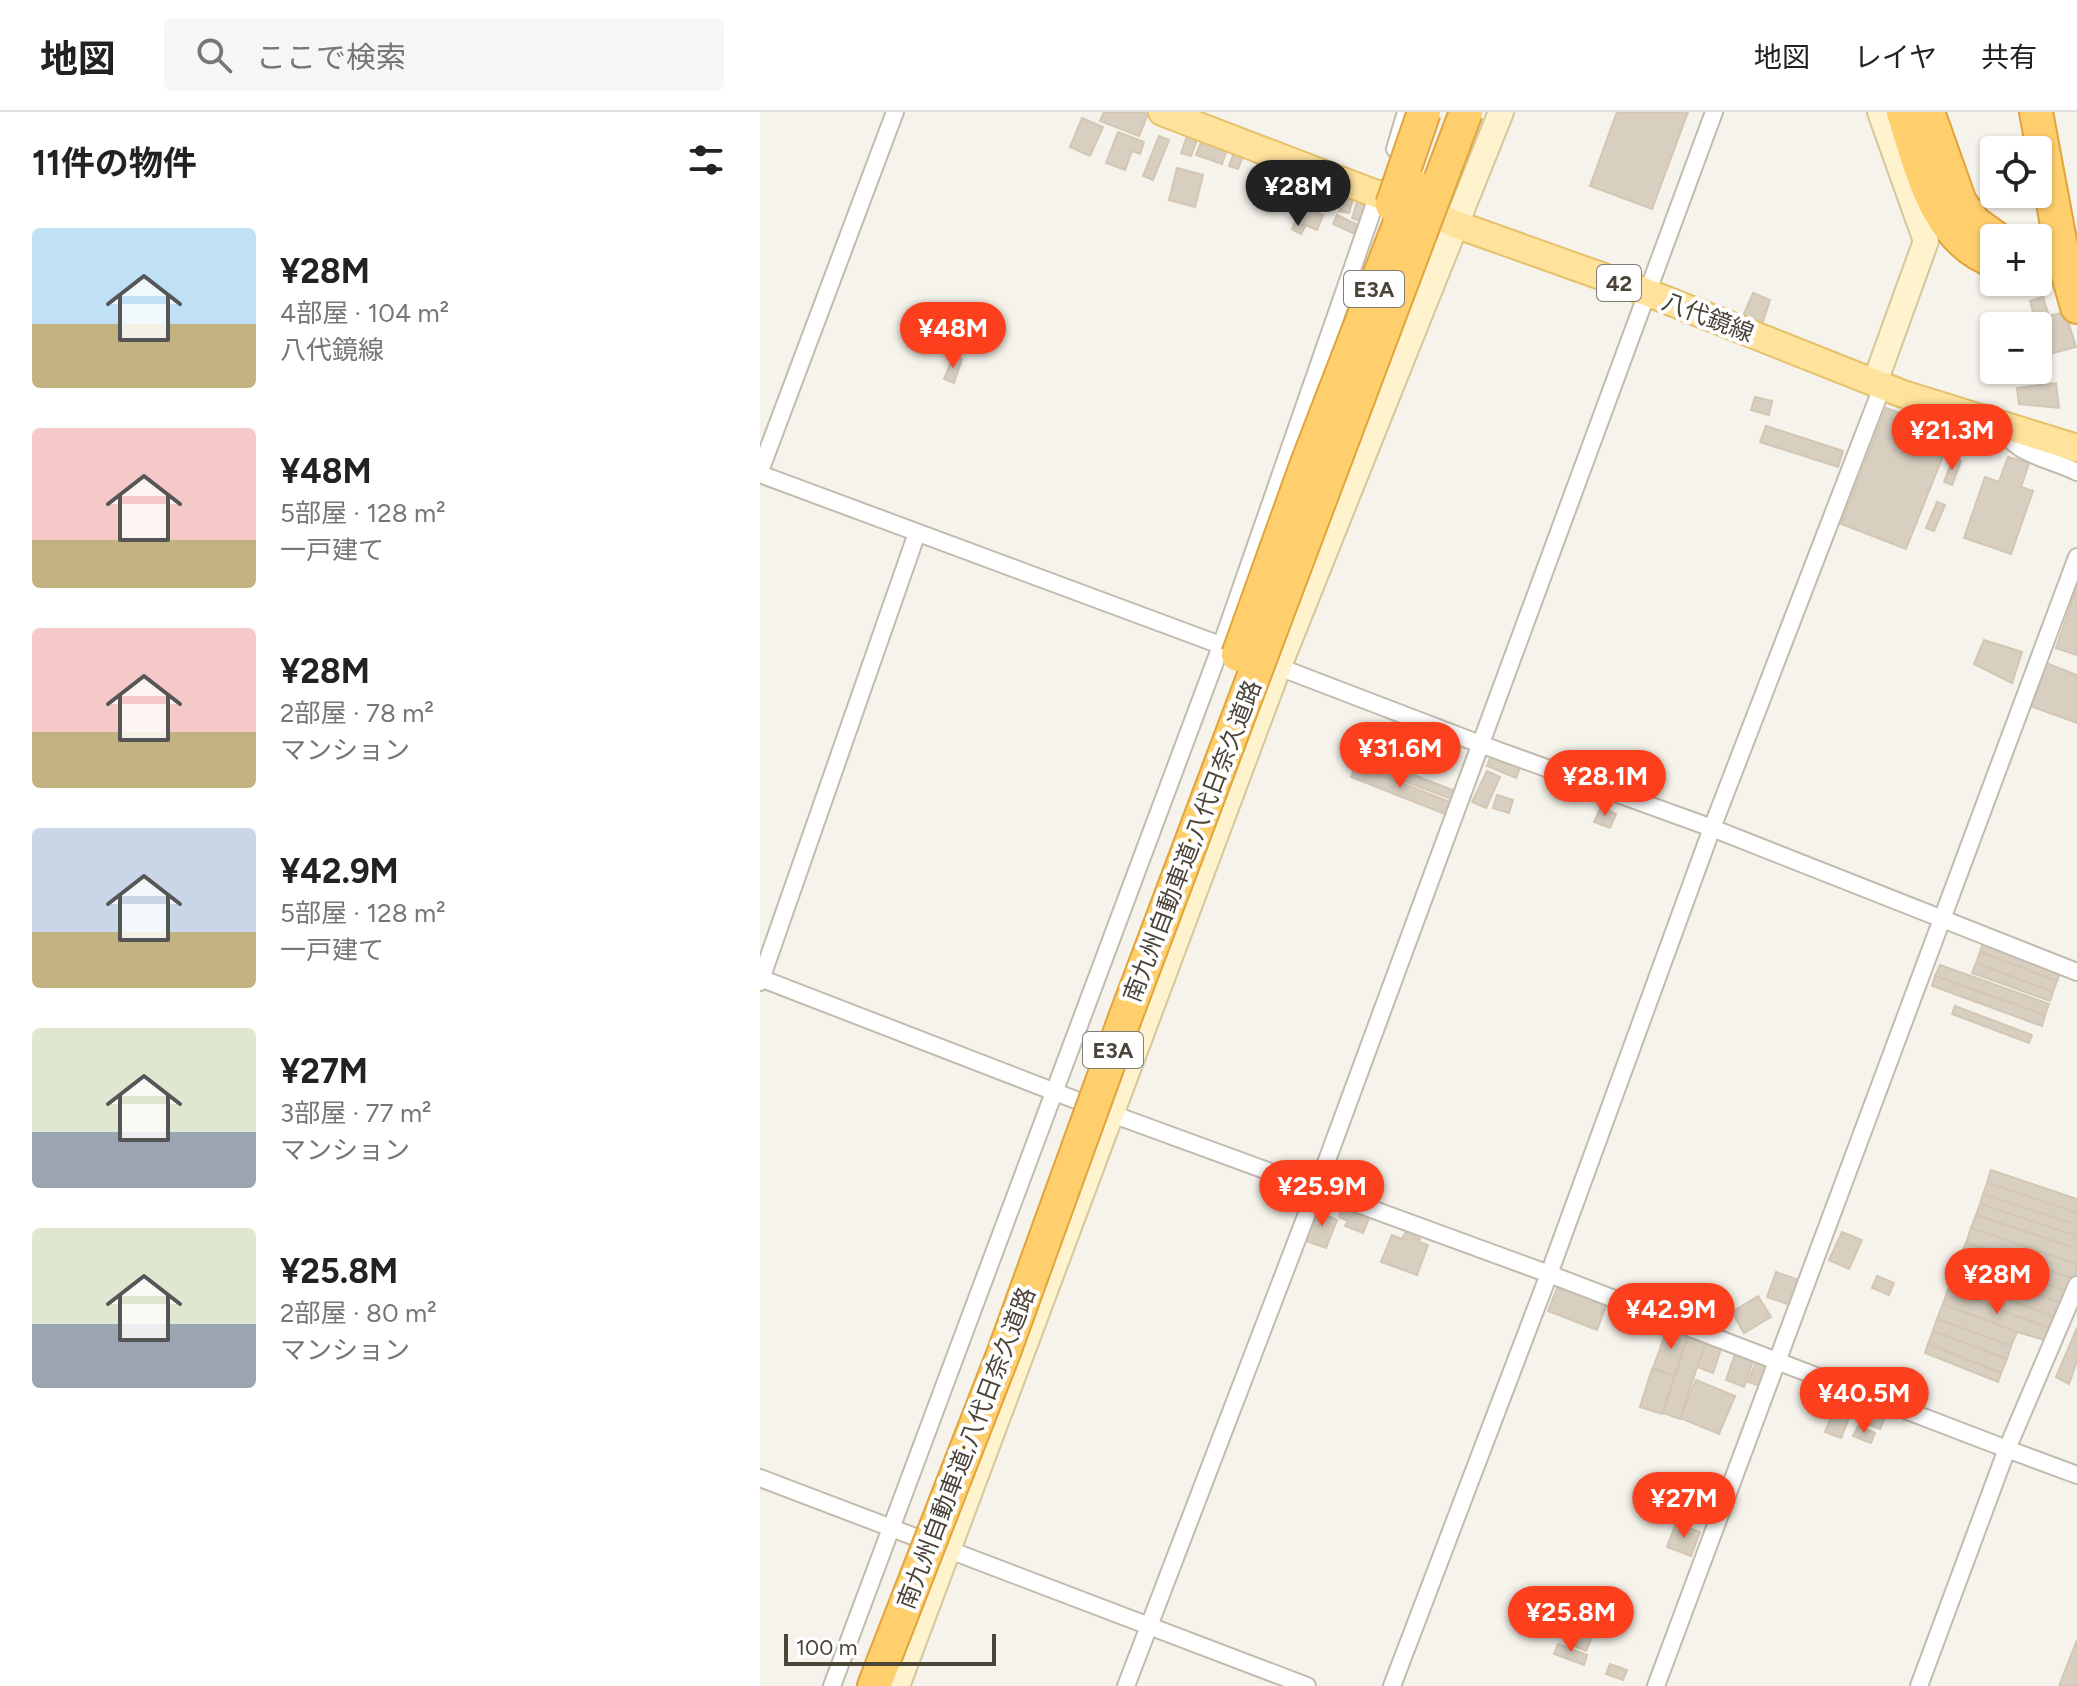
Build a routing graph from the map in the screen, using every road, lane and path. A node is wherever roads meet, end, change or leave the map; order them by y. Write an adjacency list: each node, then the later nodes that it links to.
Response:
1 (895, 112): 27 (street)
2 (1162, 112): 14 (main road, 八代鏡線 / 42)
3 (1406, 112): 14 (street)
4 (1424, 112): 26 (highway, bridge)
5 (1443, 112): 26 (highway, 南九州自動車道;八代日奈久道路 / E3A, bridge)
6 (1466, 112): 24 (highway, 南九州自動車道;八代日奈久道路 / E3A, bridge)
7 (1481, 112): 24 (highway, bridge)
8 (1501, 112): 15 (street)
9 (1714, 112): 20 (street)
10 (1880, 112): 22 (street)
11 (1903, 112): 18 (highway)
12 (1928, 112): 17 (highway)
13 (2036, 112): 16 (highway)
14 (1378, 193): 15 (main road, 八代鏡線 / 42); 31 (street)
15 (1455, 224): 20 (main road, 八代鏡線 / 42); 32 (street)
16 (2047, 224)
17 (1980, 227)
18 (1980, 252)
19 (2052, 254): 21 (highway)
20 (1646, 292): 22 (main road, 八代鏡線 / 42); 33 (street)
21 (2077, 307)
22 (1875, 382): 23 (main road, 八代鏡線 / 42); 34 (street)
23 (2000, 424): 25 (main road, 八代鏡線 / 42); 28 (street)
24 (1342, 440): 50 (highway, 南九州自動車道;八代日奈久道路 / E3A, bridge)
25 (2077, 448)
26 (1306, 466): 50 (highway, 南九州自動車道;八代日奈久道路 / E3A, bridge)
27 (760, 472): 29 (street)
28 (2077, 472)
29 (911, 530): 31 (street); 37 (street)
30 (2077, 557): 35 (street)
31 (1221, 646): 32 (street); 38 (street)
32 (1279, 666): 33 (street); 39 (street)
33 (1480, 744): 34 (street); 40 (street)
34 (1712, 828): 35 (street); 41 (street)
35 (1943, 920): 36 (street); 43 (street)
36 (2077, 972)
37 (760, 979): 38 (street)
38 (1054, 1092): 39 (street); 47 (street)
39 (1112, 1114): 40 (street); 48 (street)
40 (1316, 1190): 41 (street); 49 (street)
41 (1549, 1274): 43 (street); 54 (street)
42 (2077, 1285): 44 (street)
43 (1775, 1361): 44 (street); 55 (street)
44 (2007, 1449): 45 (street); 56 (street)
45 (2077, 1475)
46 (760, 1478): 47 (street)
47 (891, 1528): 48 (street); 51 (street)
48 (948, 1550): 49 (street); 50 (street)
49 (1148, 1626): 52 (street); 53 (street)
50 (885, 1677)
51 (832, 1686)
52 (1126, 1686)
53 (1307, 1686)
54 (1392, 1686)
55 (1656, 1686)
56 (1919, 1686)

